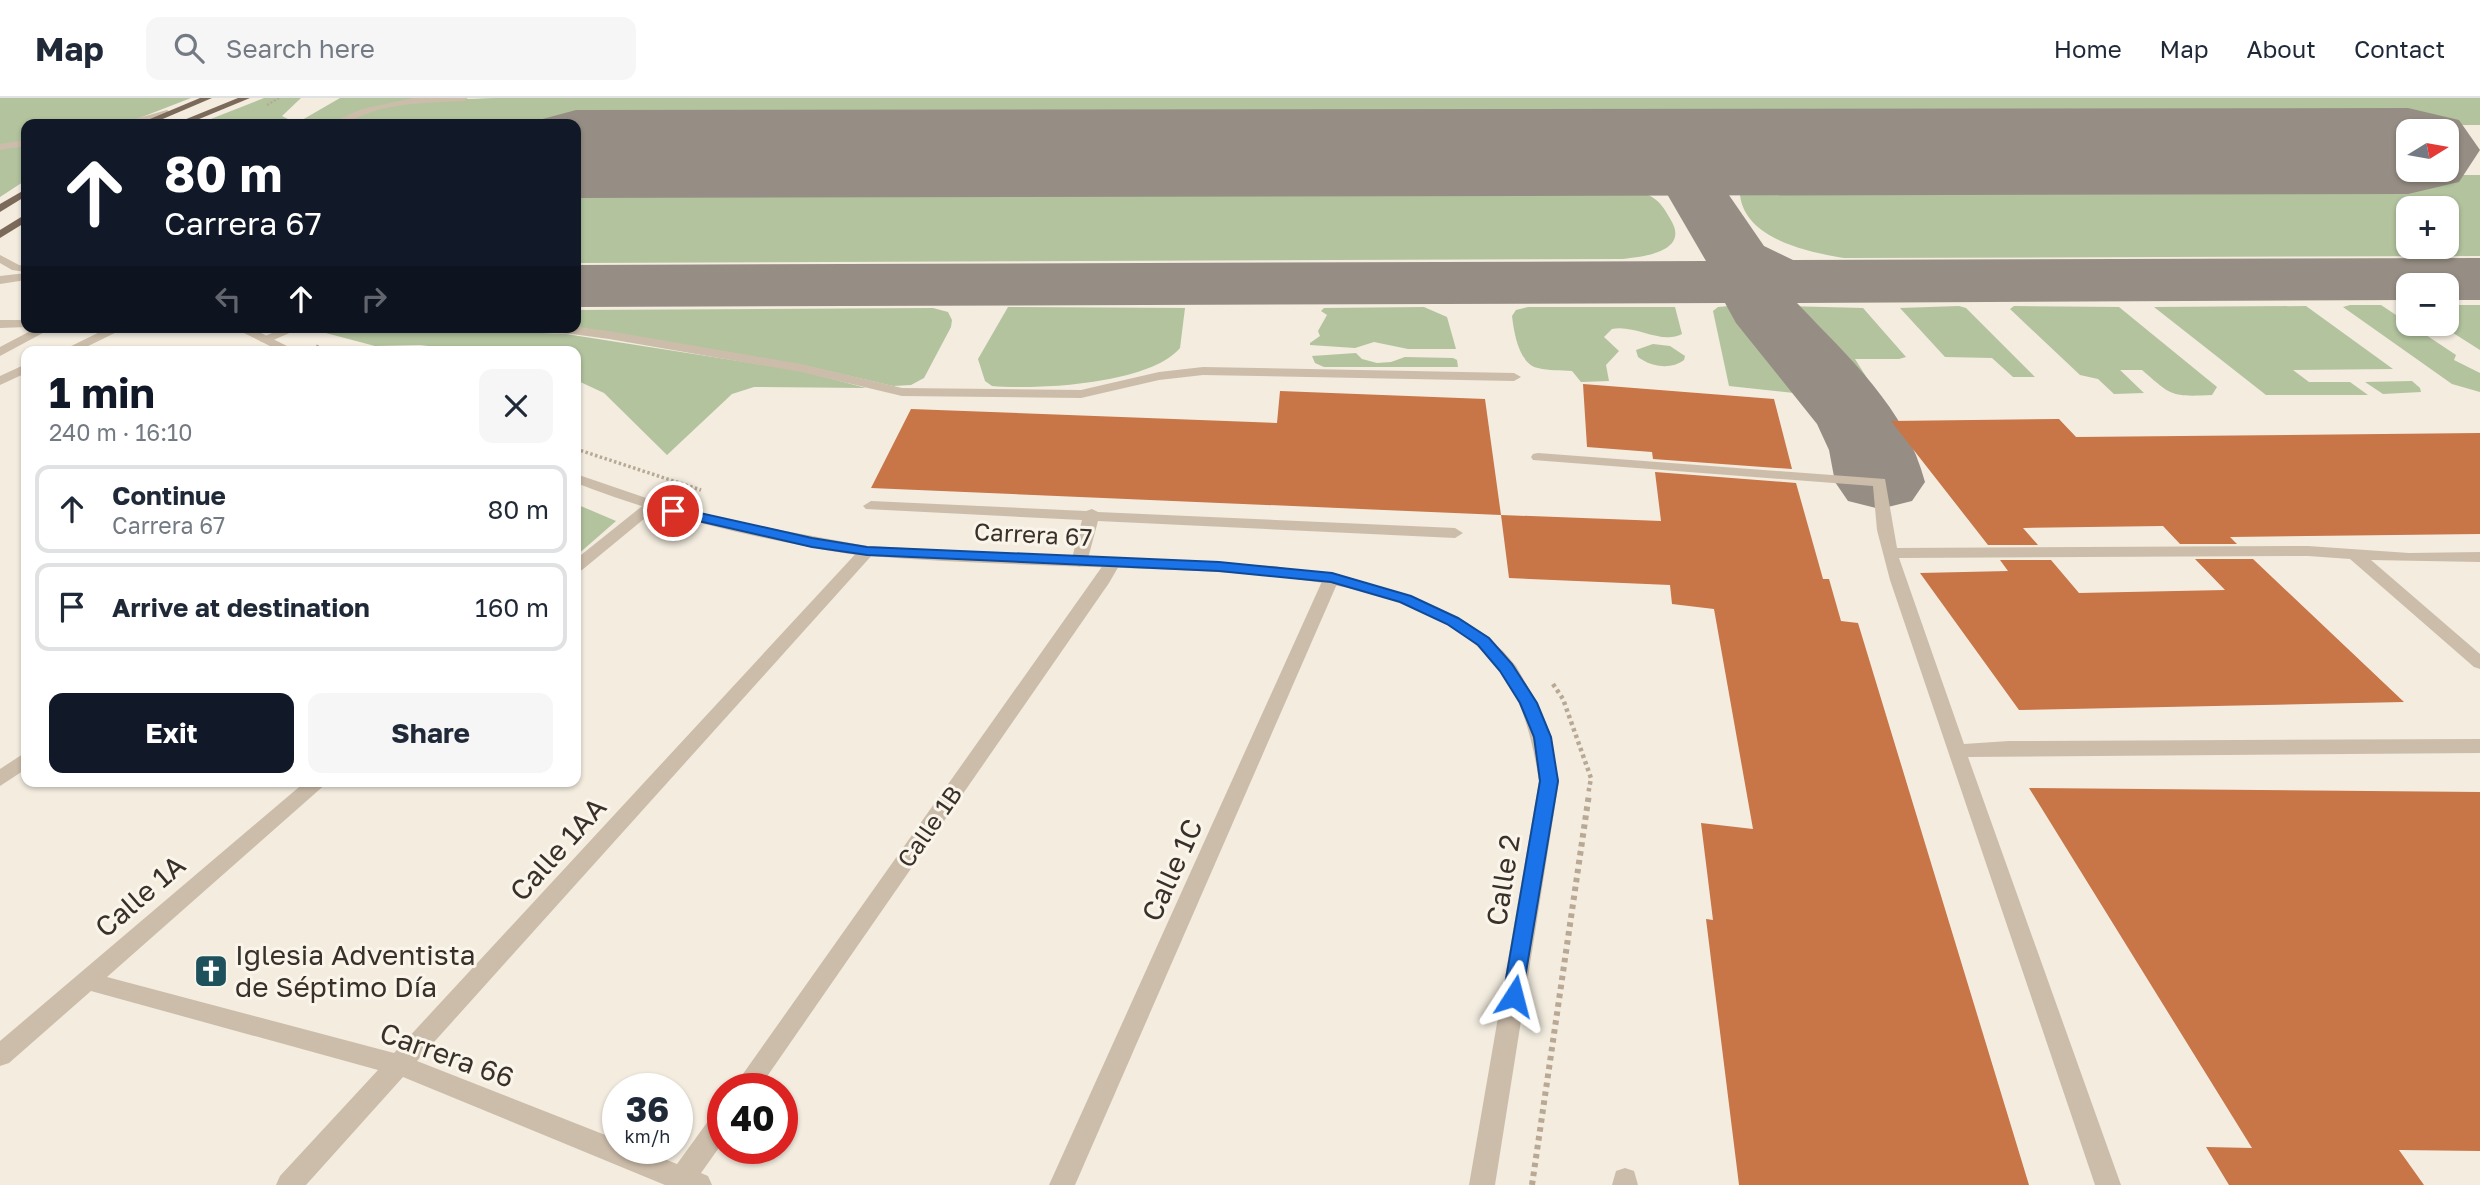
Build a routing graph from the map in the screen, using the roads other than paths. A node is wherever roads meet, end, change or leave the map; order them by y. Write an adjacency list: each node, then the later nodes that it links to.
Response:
1 (208, 98): 4 (main road)
2 (246, 98): 7 (main road)
3 (464, 98): 8 (street)
4 (167, 113): 5 (street); 6 (main road)
5 (142, 119)
6 (154, 119)
7 (192, 119)
8 (344, 119)
9 (21, 144): 10 (street)
10 (0, 149): 11 (street)
11 (21, 153)
12 (21, 195): 13 (main road)
13 (0, 209)
14 (21, 220): 15 (main road)
15 (0, 234)
16 (0, 258): 17 (street)
17 (21, 268)
18 (21, 278): 19 (street)
19 (0, 280)
20 (0, 324): 21 (street)
21 (21, 324)
22 (581, 331): 31 (street)
23 (36, 333): 30 (street)
24 (108, 333): 28 (street)
25 (252, 333): 27 (street)
26 (281, 333): 27 (street)
27 (265, 339): 29 (street)
28 (78, 346)
29 (280, 346)
30 (0, 352)
31 (1514, 377)
32 (1538, 457): 39 (street)
33 (581, 480): 34 (street, Carrera 67)
34 (651, 506): 38 (street, Carrera 67); 43 (street)
35 (870, 506): 36 (street)
36 (1092, 514): 37 (street); 42 (street)
37 (1455, 533)
38 (867, 551): 42 (street, Carrera 67); 55 (street, Calle 1AA)
39 (1891, 553): 40 (street); 49 (street)
40 (2354, 554): 41 (street); 47 (street)
41 (2480, 557)
42 (1079, 562): 44 (street, Carrera 67)
43 (581, 563)
44 (1112, 564): 45 (street, Carrera 67); 56 (street, Calle 1B)
45 (1332, 578): 46 (street, Carrera 67); 60 (street, Calle 1C)
46 (1484, 641): 61 (street, Calle 2)
47 (2480, 663)
48 (2480, 747): 49 (street)
49 (1956, 751): 62 (street)
50 (21, 763): 51 (street)
51 (0, 779)
52 (312, 787): 53 (street, Calle 1A)
53 (86, 981): 54 (street, Calle 1A); 55 (street, Carrera 66)
54 (0, 1056)
55 (400, 1065): 58 (street, Carrera 66); 59 (street, Calle 1AA)
56 (757, 1073)
57 (707, 1148): 58 (street)
58 (686, 1183)
59 (289, 1185)
60 (1062, 1185)
61 (1482, 1185)
62 (2108, 1185)

